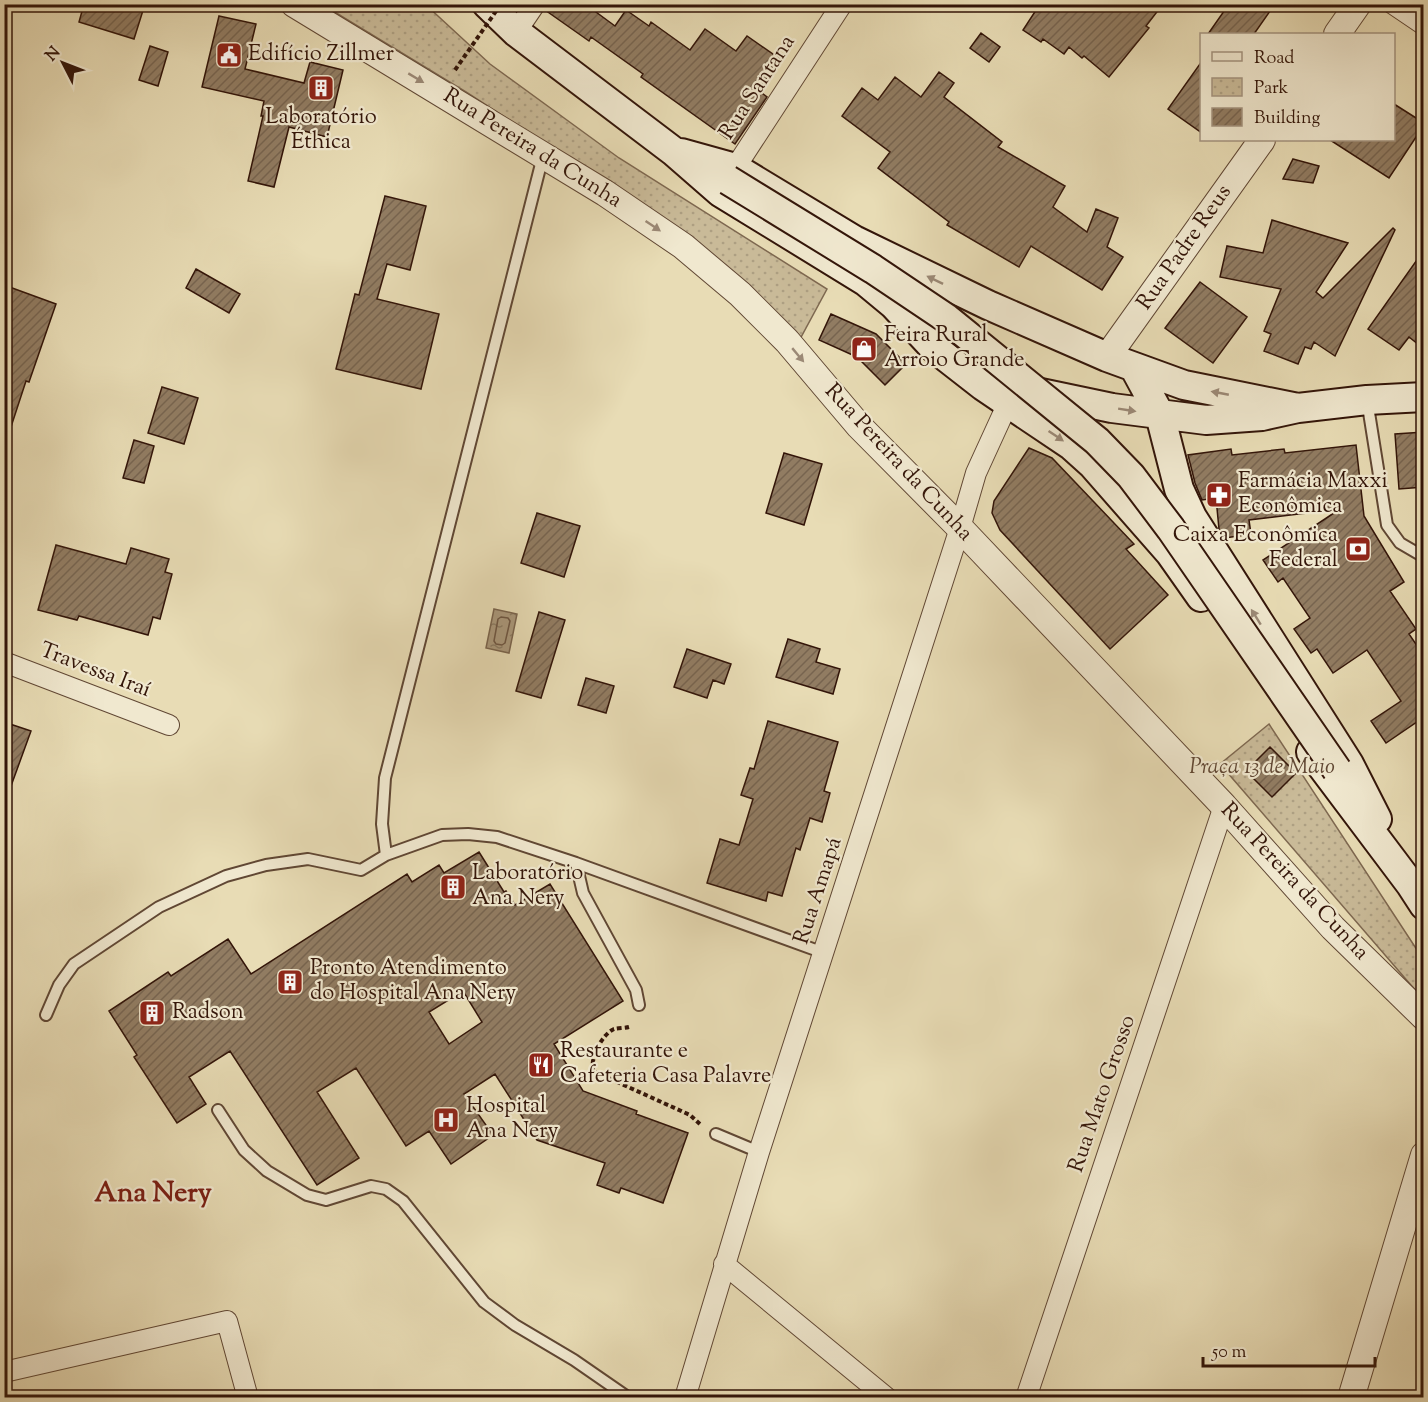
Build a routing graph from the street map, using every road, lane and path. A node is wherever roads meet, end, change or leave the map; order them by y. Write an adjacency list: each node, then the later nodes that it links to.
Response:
1 (294, 4): 14 (street, Rua Pereira da Cunha, one-way to 14)
2 (488, 4): 9 (main road)
3 (501, 4): 11 (path, bridge)
4 (535, 4): 9 (street)
5 (842, 4): 15 (street, Rua Santana)
6 (1358, 4): 10 (street)
7 (1393, 4): 8 (street)
8 (1424, 26)
9 (516, 32): 13 (main road)
10 (1338, 33)
11 (455, 70)
12 (1261, 141): 18 (street, Rua Padre Reus)
13 (673, 150): 15 (main road); 17 (main road)
14 (543, 155): 29 (street, Rua Pereira da Cunha, one-way to 29); 34 (lane)
15 (731, 174): 16 (main road, one-way to 15); 36 (main road, bridge)
16 (988, 305): 17 (main road); 18 (main road)
17 (933, 347): 20 (main road)
18 (1107, 357): 19 (main road)
19 (1134, 367): 24 (main road, one-way to 19); 25 (main road)
20 (968, 374): 23 (main road); 25 (main road, one-way to 25)
21 (1424, 397): 22 (main road)
22 (1367, 400): 24 (main road); 30 (lane)
23 (1008, 403): 28 (main road, one-way to 28); 29 (street, Rua Amapá)
24 (1298, 408): 26 (main road)
25 (1160, 415): 26 (main road); 27 (main road)
26 (1206, 420): 27 (main road)
27 (1168, 450): 28 (main road); 36 (main road, one-way to 27)
28 (1092, 464): 36 (main road)
29 (960, 528): 33 (street, Rua Pereira da Cunha); 37 (street, Rua Amapá)
30 (1424, 556)
31 (4, 662): 32 (street, Travessa Iraí)
32 (169, 725)
33 (1224, 806): 40 (street, Rua Pereira da Cunha); 52 (street, Rua Mato Grosso)
34 (386, 855): 35 (lane); 39 (lane)
35 (576, 863): 37 (lane); 38 (lane)
36 (1417, 895)
37 (824, 952): 44 (street, Rua Amapá)
38 (639, 1005)
39 (46, 1015)
40 (1424, 1017)
41 (629, 1027): 43 (path)
42 (218, 1110): 49 (lane)
43 (716, 1134): 44 (lane)
44 (759, 1152): 46 (street, Rua Amapá)
45 (1424, 1155): 53 (street)
46 (724, 1264): 50 (street, Rua Amapá); 51 (street)
47 (4, 1372): 48 (street)
48 (248, 1398)
49 (629, 1398)
50 (685, 1398)
51 (886, 1398)
52 (1026, 1398)
53 (1351, 1398)

